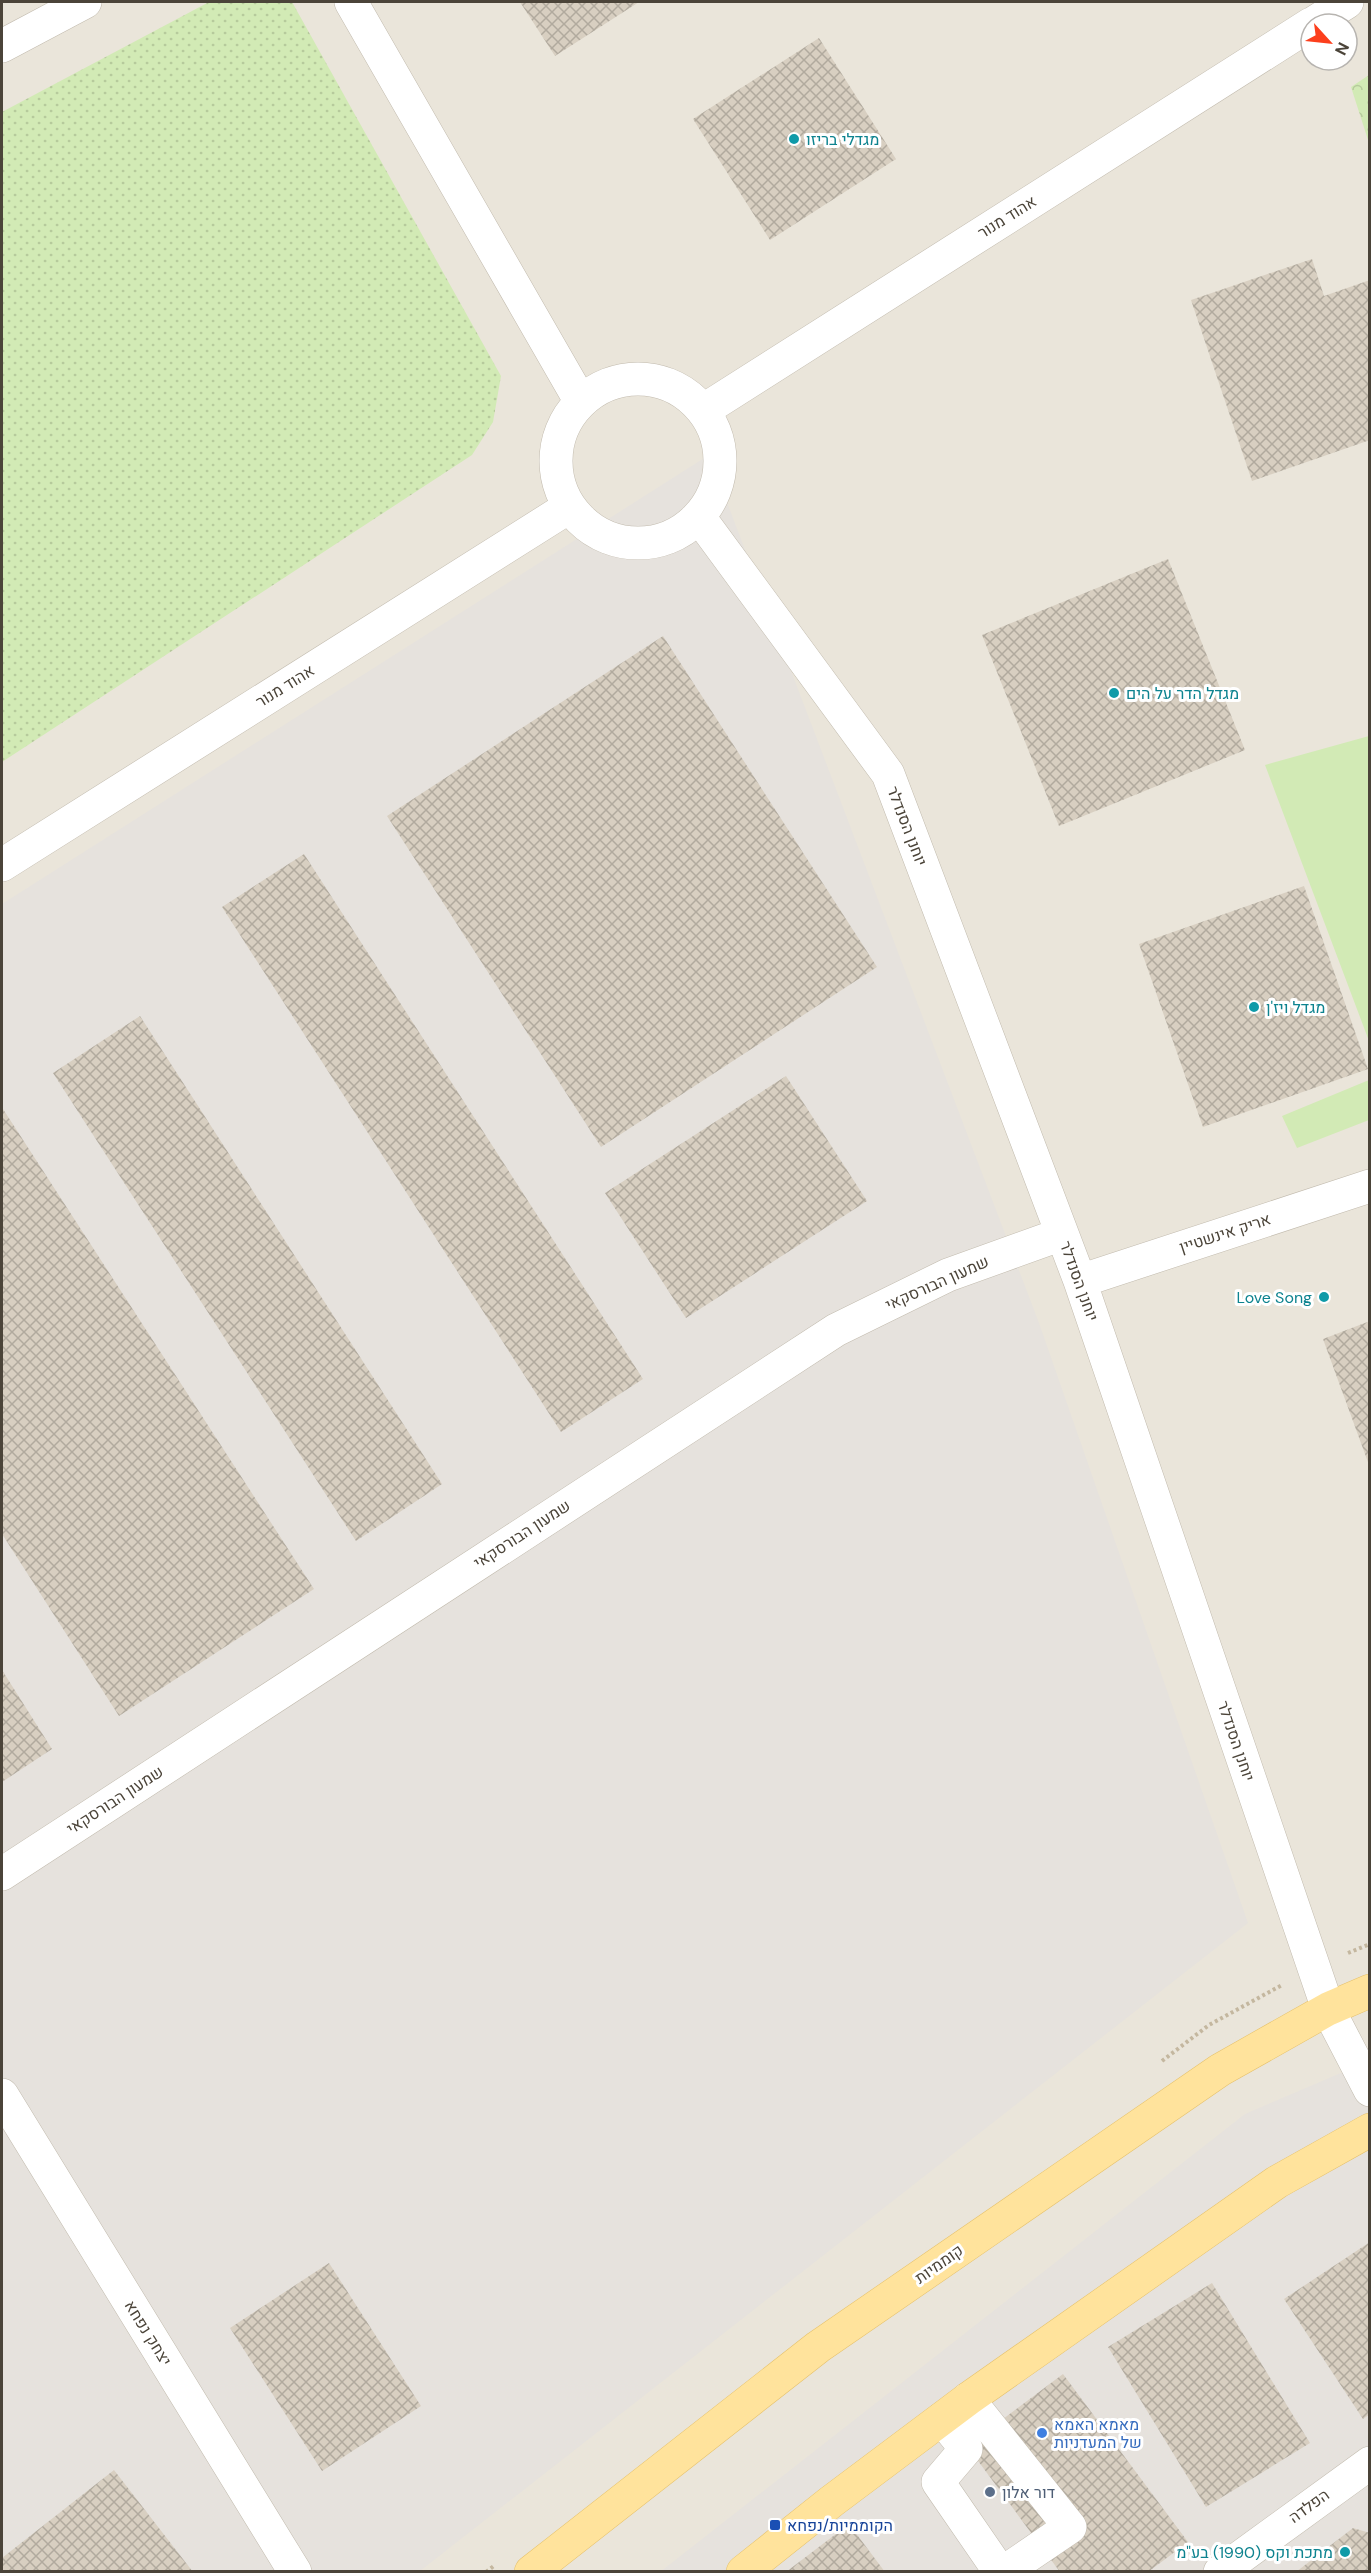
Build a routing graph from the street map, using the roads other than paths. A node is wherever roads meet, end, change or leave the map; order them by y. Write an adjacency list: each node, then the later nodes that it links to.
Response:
1 (85, 2): 6 (street)
2 (351, 2): 7 (street)
3 (1347, 2): 4 (street, אהוד מנור)
4 (1331, 12)
5 (1299, 32): 8 (street, אהוד מנור)
6 (2, 46)
7 (581, 402): 8 (street); 9 (street)
8 (704, 410): 10 (street)
9 (569, 507): 10 (street); 11 (street, אהוד מנור)
10 (699, 517): 13 (street, יוחנן הסנדלר)
11 (2, 865)
12 (1370, 1186): 14 (street, אריק אינשטיין)
13 (1062, 1234): 14 (street, יוחנן הסנדלר); 15 (street, שמעון הבורסקאי)
14 (1080, 1281): 17 (street, יוחנן הסנדלר)
15 (2, 1874)
16 (1370, 1991): 17 (main road, קוממיות)
17 (1328, 2009): 18 (street, יוחנן הסנדלר); 25 (main road, קוממיות)
18 (1370, 2090)
19 (2, 2095): 24 (street, יצחק נפחא)
20 (1370, 2130): 21 (main road)
21 (968, 2399): 22 (main road); 27 (street)
22 (942, 2419): 26 (main road); 27 (street)
23 (1370, 2463): 28 (street, הפלדה)
24 (295, 2571)
25 (531, 2571)
26 (743, 2571)
27 (1002, 2571)
28 (1220, 2571)

